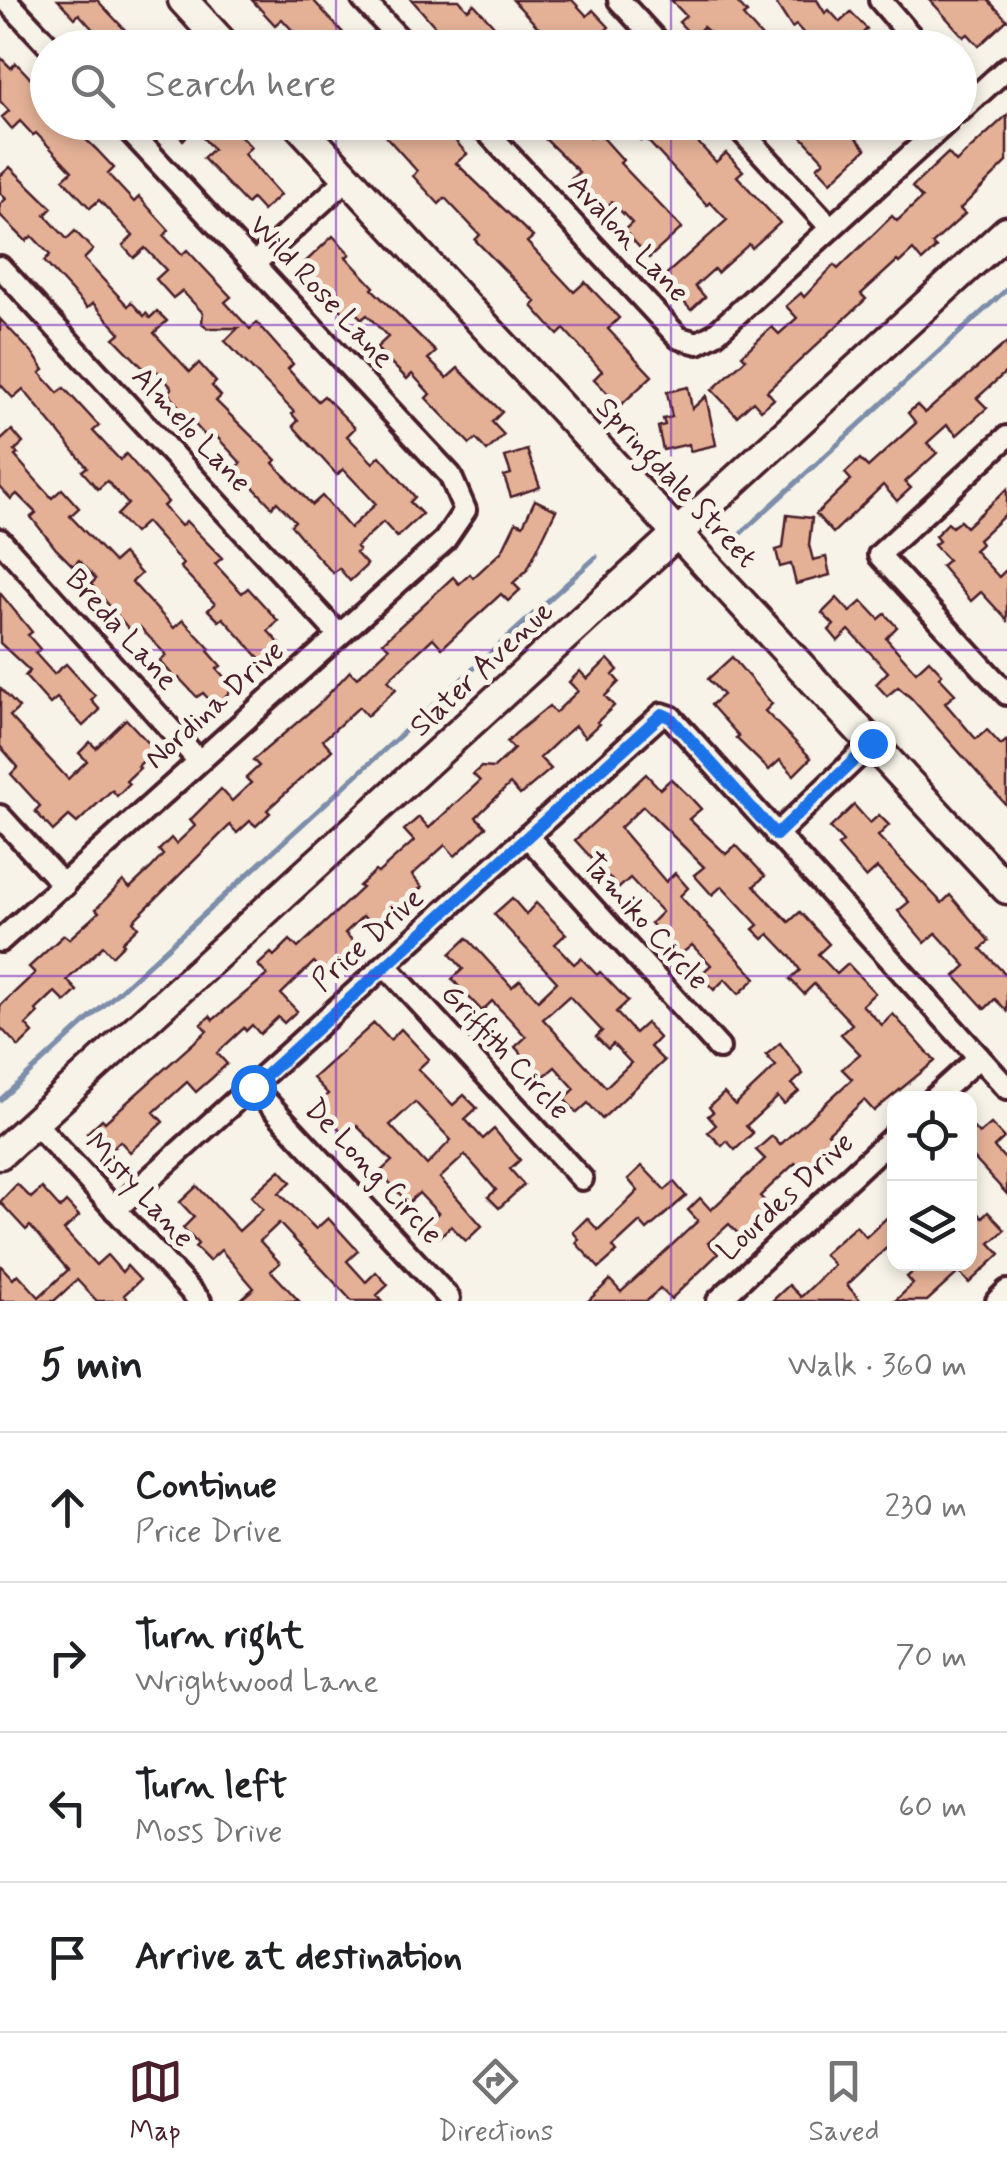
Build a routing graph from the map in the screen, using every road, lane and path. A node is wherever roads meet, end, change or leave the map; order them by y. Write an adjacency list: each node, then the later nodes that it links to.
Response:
1 (6, 0): 6 (street)
2 (183, 0): 7 (street)
3 (363, 0): 8 (street)
4 (620, 0): 9 (street)
5 (880, 0): 10 (street)
6 (34, 30)
7 (210, 30)
8 (391, 30)
9 (648, 30)
10 (906, 30)
11 (1007, 68): 12 (street)
12 (977, 91)
13 (138, 140): 21 (street, Wild Rose Lane)
14 (313, 140): 18 (street, Springdale Street)
15 (495, 140): 19 (street, Avalon Lane)
16 (750, 140): 19 (street)
17 (927, 140): 19 (street)
18 (348, 178): 21 (street); 25 (street, Springdale Street)
19 (831, 228)
20 (1007, 230): 25 (street, Slater Avenue)
21 (254, 264): 24 (street, Wild Rose Lane)
22 (0, 267): 27 (street, Almelo Lane)
23 (1007, 437): 28 (street)
24 (465, 510): 27 (street, Nordina Drive)
25 (677, 534): 29 (street, Springdale Street); 43 (street, Slater Avenue)
26 (0, 540): 30 (street, Breda Lane)
27 (338, 634): 30 (street, Nordina Drive)
28 (1007, 694)
29 (872, 743): 32 (street); 35 (street, Springdale Street)
30 (198, 760): 34 (street, Nordina Drive)
31 (0, 816): 34 (street)
32 (776, 835): 33 (street, Price Drive); 39 (street)
33 (526, 836): 37 (street, Price Drive); 38 (street, Tamiko Circle)
34 (64, 886): 36 (street, Nordina Drive)
35 (1007, 890)
36 (0, 941)
37 (385, 965): 40 (street, Price Drive); 46 (street, Griffith Circle)
38 (719, 1048)
39 (979, 1057): 41 (street); 42 (street)
40 (253, 1087): 47 (street, Price Drive); 49 (street, De Long Circle)
41 (1007, 1088)
42 (942, 1091)
43 (34, 1122): 45 (street, Slater Avenue); 47 (street, Misty Lane)
44 (887, 1143): 51 (street, Lourdes Drive)
45 (0, 1154)
46 (582, 1179)
47 (114, 1210): 50 (street, Misty Lane)
48 (1007, 1292): 52 (street)
49 (450, 1298)
50 (200, 1301)
51 (718, 1301)
52 (997, 1301)

